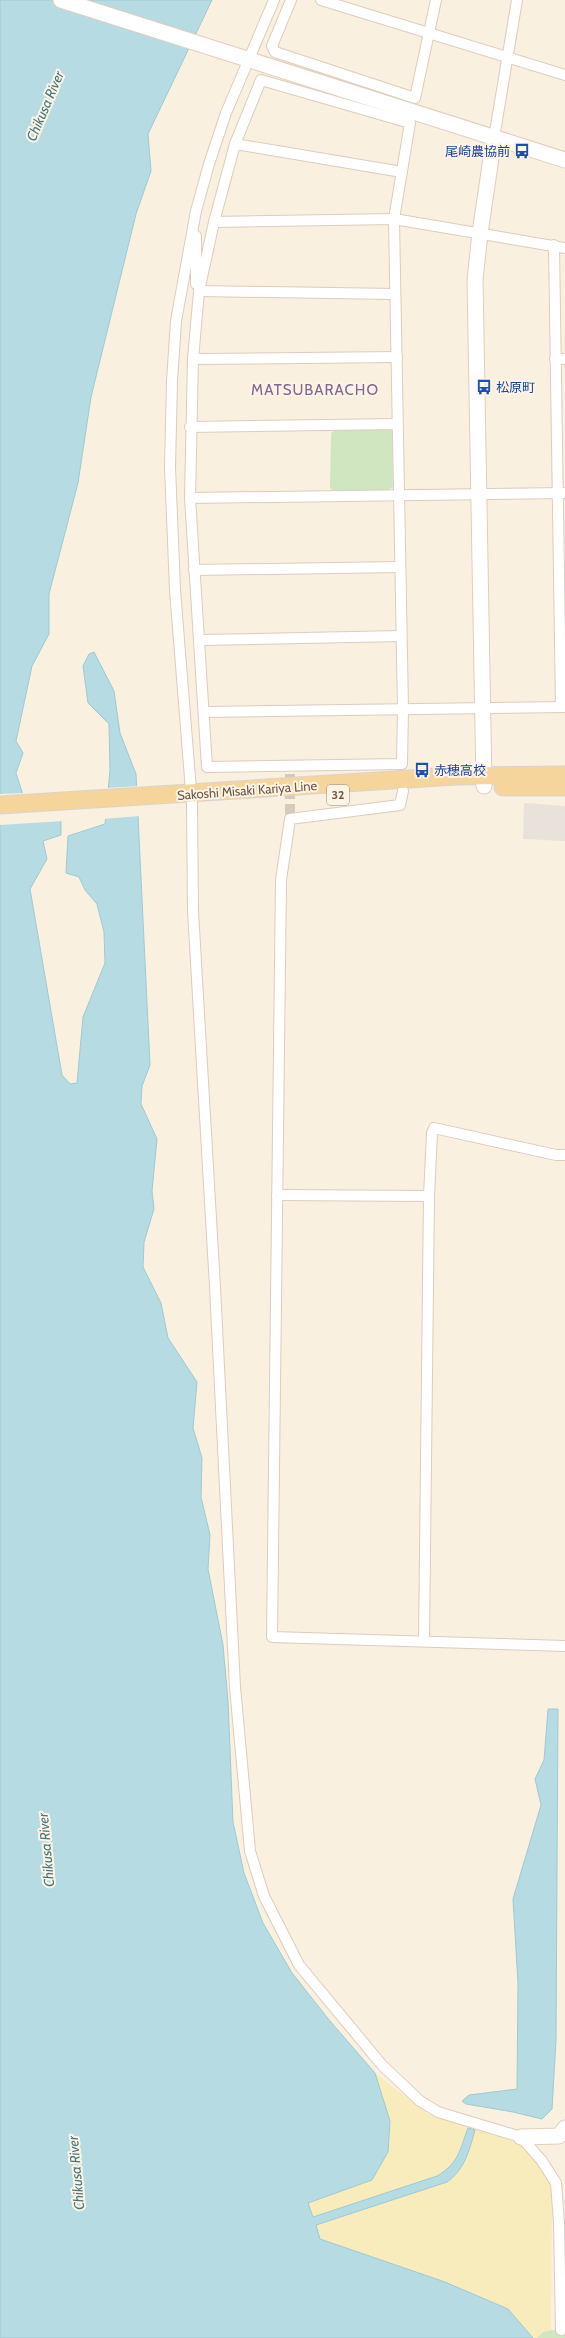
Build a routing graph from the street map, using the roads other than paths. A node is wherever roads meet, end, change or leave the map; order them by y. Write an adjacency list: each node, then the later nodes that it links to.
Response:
1 (61, 0): 9 (street)
2 (274, 0): 9 (street)
3 (292, 0): 7 (street)
4 (321, 0): 7 (street)
5 (436, 0): 7 (street)
6 (517, 0): 8 (street)
7 (429, 34): 8 (street)
8 (508, 57): 10 (street); 11 (street)
9 (247, 59): 11 (street); 15 (street)
10 (565, 75)
11 (494, 138): 13 (street); 18 (street)
12 (235, 144): 14 (street); 14 (street); 17 (street)
13 (565, 160)
14 (402, 172): 16 (street)
15 (196, 211): 21 (street); 47 (street)
16 (394, 220): 17 (street); 18 (street); 22 (street)
17 (214, 222): 21 (street)
18 (480, 232): 19 (street); 31 (street)
19 (554, 245): 20 (street); 25 (street)
20 (565, 248)
21 (199, 291): 22 (street); 24 (street)
22 (394, 294): 23 (street)
23 (397, 356): 24 (street); 26 (street)
24 (193, 359): 28 (street)
25 (560, 359): 27 (street)
26 (397, 424): 28 (street); 30 (street)
27 (560, 426): 29 (street)
28 (190, 427): 32 (street)
29 (561, 494): 31 (street); 35 (street)
30 (399, 495): 31 (street); 32 (street); 33 (street)
31 (477, 495): 40 (street)
32 (190, 498): 34 (street)
33 (400, 567): 34 (street); 36 (street)
34 (194, 570): 37 (street)
35 (561, 570): 38 (street)
36 (401, 636): 37 (street); 41 (street)
37 (200, 640): 42 (street)
38 (562, 641): 39 (street)
39 (563, 706): 40 (street)
40 (481, 708): 41 (street); 45 (street)
41 (403, 709): 42 (street); 44 (street)
42 (204, 712): 44 (street)
43 (565, 775): 45 (main road, Sakoshi Misaki Kariya Line / 32)
44 (402, 778): 45 (main road, Sakoshi Misaki Kariya Line / 32); 47 (main road, Sakoshi Misaki Kariya Line / 32); 51 (street)
45 (484, 781): 46 (main road, Sakoshi Misaki Kariya Line / 32)
46 (565, 787)
47 (188, 799): 48 (main road, Sakoshi Misaki Kariya Line / 32); 49 (main road, Sakoshi Misaki Kariya Line / 32); 56 (street)
48 (0, 805)
49 (0, 815)
50 (565, 1155): 52 (street)
51 (277, 1195): 52 (street); 53 (street)
52 (429, 1196): 53 (street)
53 (424, 1641): 54 (street)
54 (565, 1646)
55 (565, 2128): 56 (street)
56 (521, 2137): 57 (street)
57 (561, 2330)

